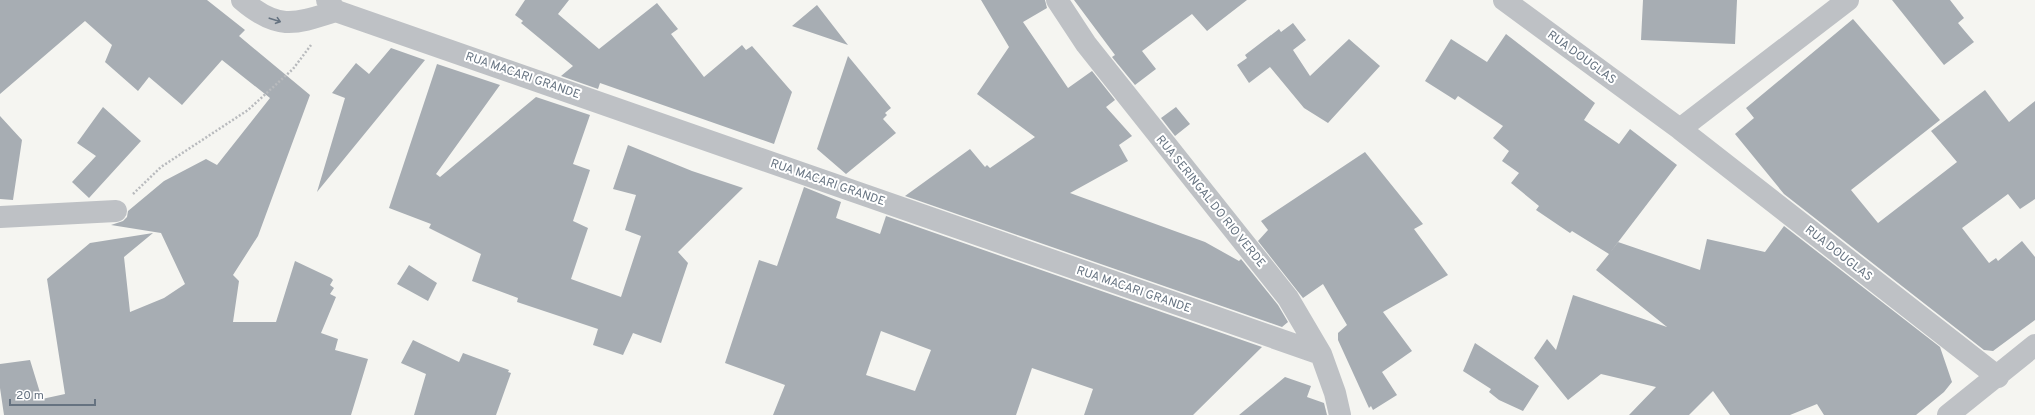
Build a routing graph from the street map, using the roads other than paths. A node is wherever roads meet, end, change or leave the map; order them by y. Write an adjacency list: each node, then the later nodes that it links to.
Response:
1 (242, 0): 5 (street, RUA MACARI GRANDE, one-way to 5)
2 (1057, 0): 10 (street, RUA SERINGAL DO RIO VERDE)
3 (1504, 0): 6 (street, RUA DOUGLAS)
4 (1848, 0): 6 (street)
5 (331, 6): 10 (street, RUA MACARI GRANDE)
6 (1680, 129): 11 (street, RUA DOUGLAS)
7 (116, 211): 8 (street)
8 (0, 217)
9 (2035, 345): 11 (street)
10 (1321, 354): 12 (street, RUA SERINGAL DO RIO VERDE)
11 (1998, 377): 13 (street)
12 (1340, 415)
13 (1948, 415)

